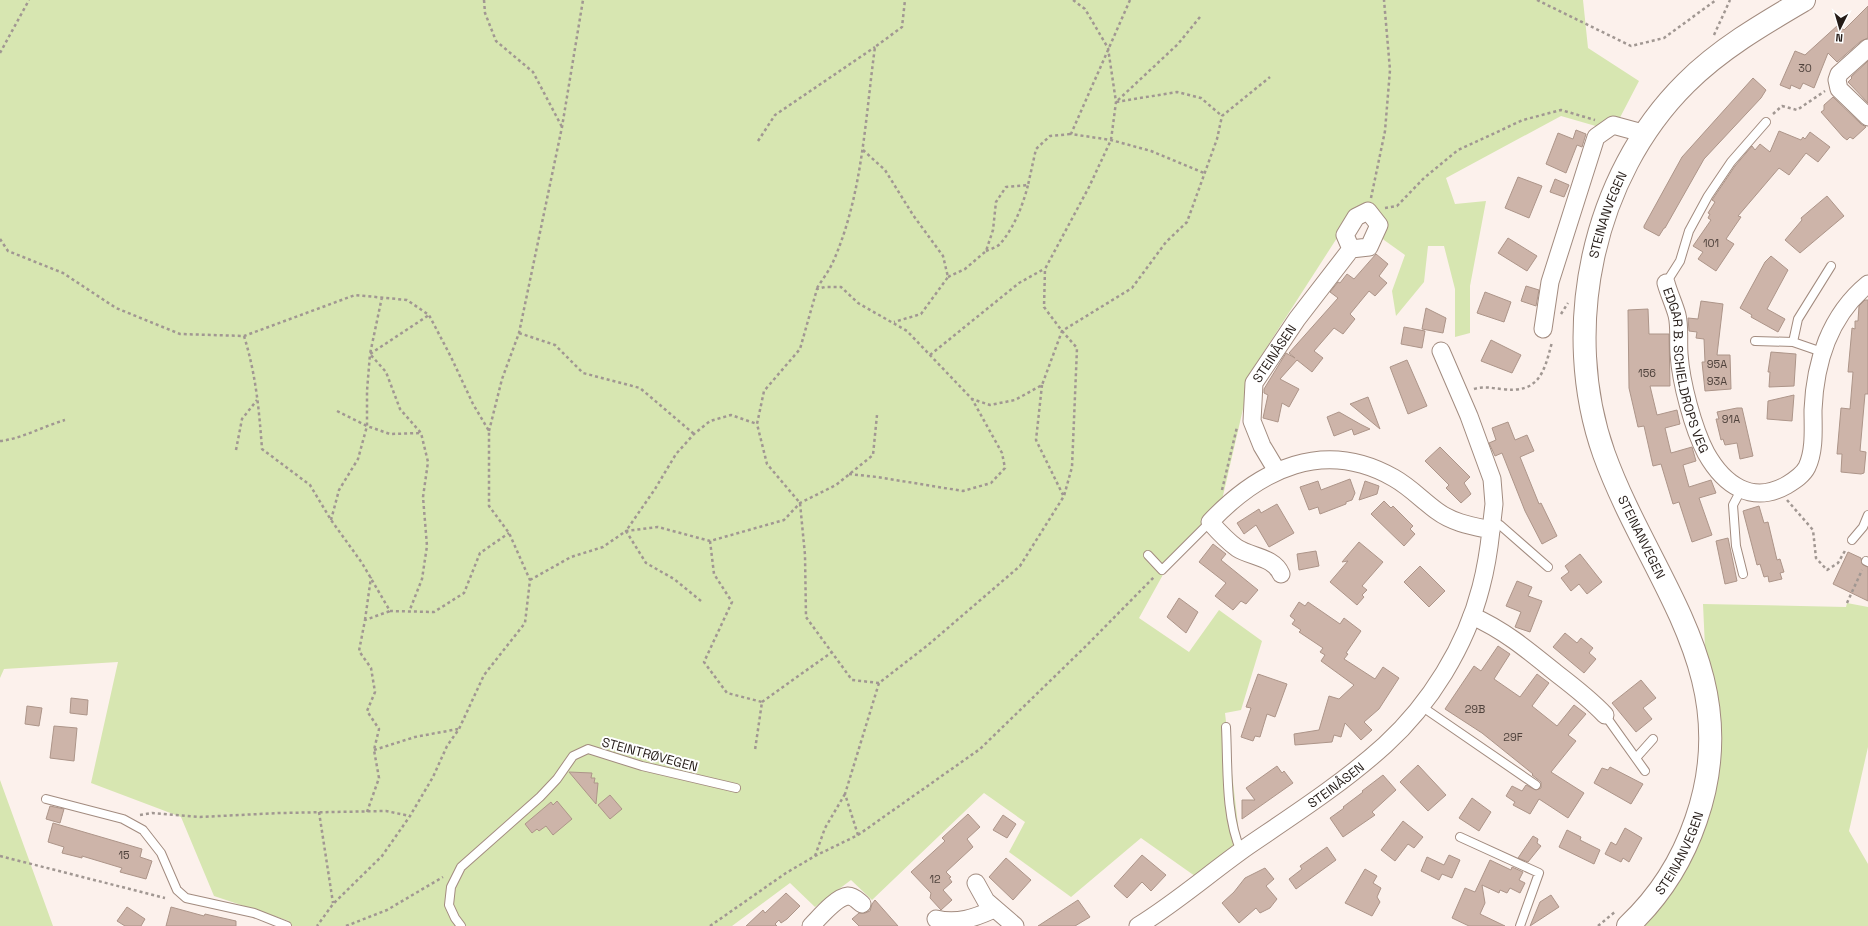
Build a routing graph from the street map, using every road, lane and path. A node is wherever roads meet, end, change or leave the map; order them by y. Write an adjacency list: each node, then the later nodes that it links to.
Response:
1 (29, 0): 18 (path)
2 (484, 0): 26 (path)
3 (583, 0): 26 (path)
4 (906, 0): 15 (path)
5 (1073, 0): 16 (path)
6 (1130, 0): 16 (path)
7 (1384, 0): 34 (path)
8 (1537, 0): 12 (path)
9 (1709, 0): 12 (path)
10 (1730, 0): 14 (path)
11 (1804, 0): 28 (main road, STEINANVEGEN)
12 (1715, 1)
13 (1200, 17): 21 (path)
14 (1720, 32)
15 (876, 47): 30 (path); 31 (path)
16 (1108, 48): 21 (path); 27 (path)
17 (1868, 48): 23 (street)
18 (0, 53)
19 (1270, 77): 22 (path)
20 (1825, 91): 24 (path)
21 (1116, 102): 22 (path); 29 (path)
22 (1222, 116): 32 (path)
23 (1868, 117)
24 (1766, 122): 41 (lane, EDGAR B. SCHIELDROPS VEG)
25 (1612, 124): 28 (street); 34 (path); 50 (street)
26 (562, 127): 51 (path)
27 (1071, 134): 29 (path); 33 (path)
28 (1646, 134): 132 (main road, STEINANVEGEN)
29 (1111, 140): 32 (path); 39 (path)
30 (758, 142)
31 (863, 150): 40 (path); 43 (path)
32 (1204, 173): 49 (path)
33 (1028, 185): 37 (path); 37 (path)
34 (1368, 211): 36 (street); 36 (street)
35 (0, 239): 52 (path)
36 (1351, 249): 73 (street, STEINÅSEN)
37 (986, 251): 40 (path)
38 (1831, 266): 54 (lane)
39 (1045, 269): 49 (path); 58 (path)
40 (948, 277): 48 (path)
41 (1666, 283): 75 (street, EDGAR B. SCHIELDROPS VEG)
42 (1868, 284): 56 (street)
43 (816, 289): 48 (path); 66 (path)
44 (382, 297): 46 (path); 52 (path); 57 (path)
45 (1569, 308): 47 (path)
46 (429, 316): 57 (path); 68 (path)
47 (1558, 320)
48 (894, 322): 58 (path)
49 (1062, 331): 59 (path); 77 (path)
50 (1549, 332): 60 (path)
51 (519, 333): 68 (path); 70 (path)
52 (244, 336): 62 (path)
53 (1755, 341): 54 (lane)
54 (1793, 342): 56 (lane)
55 (1441, 351): 60 (street, STEINÅSEN)
56 (1822, 352): 76 (street)
57 (370, 354): 67 (path); 69 (path)
58 (930, 355): 61 (path)
59 (1042, 385): 61 (path); 77 (path)
60 (1460, 394): 82 (street, STEINÅSEN)
61 (972, 399): 74 (path)
62 (258, 400): 72 (path); 80 (path)
63 (337, 411): 67 (path)
64 (877, 415): 74 (path)
65 (65, 420): 71 (path)
66 (757, 424): 70 (path); 78 (path)
67 (367, 426): 69 (path); 80 (path)
68 (489, 431): 84 (path)
69 (422, 433): 98 (path)
70 (694, 434): 83 (path)
71 (0, 441)
72 (236, 450)
73 (1277, 471): 81 (street); 82 (street)
74 (849, 474): 78 (path)
75 (1741, 490): 76 (street); 92 (lane)
76 (1778, 490): 85 (path)
77 (1064, 496): 102 (path)
78 (800, 503): 86 (path); 101 (path)
79 (1868, 515): 85 (lane)
80 (331, 520): 93 (path)
81 (1210, 522): 90 (lane); 91 (street)
82 (1492, 526): 89 (lane); 99 (street, STEINÅSEN)
83 (626, 530): 86 (path); 94 (path); 95 (path)
84 (509, 533): 94 (path); 98 (path)
85 (1852, 540)
86 (710, 541): 103 (path)
87 (1148, 556): 90 (lane)
88 (1867, 561): 96 (path)
89 (1548, 567)
90 (1162, 570): 121 (path)
91 (1281, 574)
92 (1743, 574)
93 (371, 577): 97 (path); 100 (path)
94 (530, 580): 107 (path)
95 (702, 601)
96 (1847, 603)
97 (390, 611): 98 (path); 100 (path)
98 (409, 612)
99 (1472, 616): 104 (street, STEINÅSEN); 105 (street)
100 (365, 620): 109 (path)
101 (832, 652): 102 (path); 103 (path)
102 (879, 683): 115 (path)
103 (762, 702): 110 (path)
104 (1421, 706): 113 (lane); 123 (street, STEINÅSEN)
105 (1605, 716): 111 (lane)
106 (1226, 727): 123 (lane)
107 (459, 729): 109 (path); 119 (path)
108 (1653, 739): 111 (lane)
109 (374, 750): 118 (path)
110 (755, 750)
111 (1636, 758): 112 (lane)
112 (1645, 771)
113 (1536, 785)
114 (736, 788): 126 (lane, STEINTRØVEGEN)
115 (845, 794): 121 (path); 125 (path)
116 (46, 799): 120 (lane)
117 (319, 812): 118 (path); 120 (path); 129 (path)
118 (367, 812): 119 (path)
119 (410, 816): 129 (path)
120 (123, 819): 134 (lane)
121 (858, 835): 125 (path)
122 (1460, 837): 142 (lane)
123 (1241, 851): 141 (street, STEINÅSEN)
124 (0, 856): 128 (path)
125 (815, 856): 138 (path)
126 (461, 866): 136 (path); 137 (lane, STEINTRØVEGEN)
127 (976, 882): 131 (street)
128 (165, 898)
129 (334, 904): 135 (path)
130 (862, 904): 139 (street)
131 (994, 909): 133 (street); 140 (street)
132 (1623, 917): 143 (path)
133 (936, 920)
134 (287, 926)
135 (317, 926)
136 (346, 926)
137 (461, 926)
138 (710, 926)
139 (811, 926)
140 (1015, 926)
141 (1138, 926)
142 (1520, 926)
143 (1598, 926)

